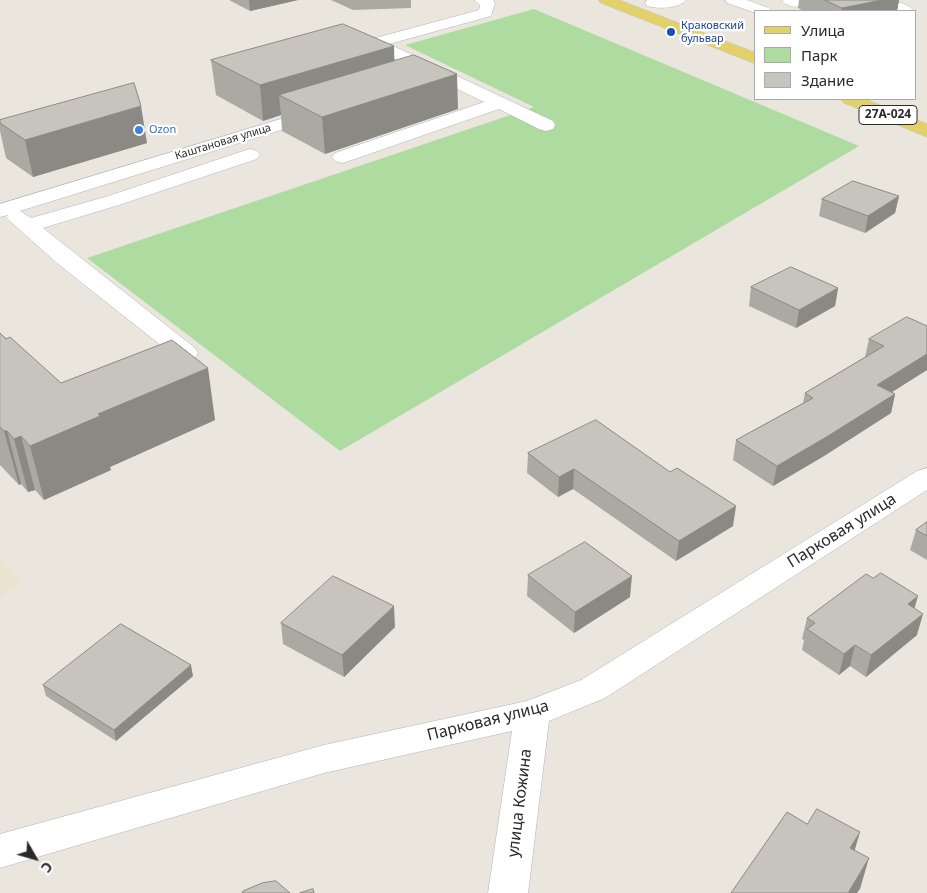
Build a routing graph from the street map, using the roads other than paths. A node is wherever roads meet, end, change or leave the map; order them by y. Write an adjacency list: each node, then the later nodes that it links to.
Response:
1 (481, 0): 11 (street)
2 (606, 0): 10 (main road)
3 (680, 0): 6 (street)
4 (732, 0): 7 (street)
5 (879, 0): 8 (street)
6 (647, 2): 9 (main road)
7 (761, 10)
8 (904, 10)
9 (754, 43)
10 (754, 59)
11 (440, 74): 12 (street); 14 (street)
12 (412, 83)
13 (852, 100): 17 (main road, 27А-024)
14 (500, 103): 16 (street); 19 (street)
15 (338, 106): 18 (street, Каштановая улица)
16 (546, 125)
17 (927, 131)
18 (226, 141): 20 (street, Каштановая улица); 21 (street)
19 (342, 157)
20 (3, 210): 21 (street, Каштановая улица)
21 (27, 226): 22 (street, Каштановая улица)
22 (186, 353)
23 (927, 477): 24 (street, Парковая улица)
24 (532, 713): 25 (street, Парковая улица); 26 (street, улица Кожина)
25 (0, 852)
26 (508, 893)

